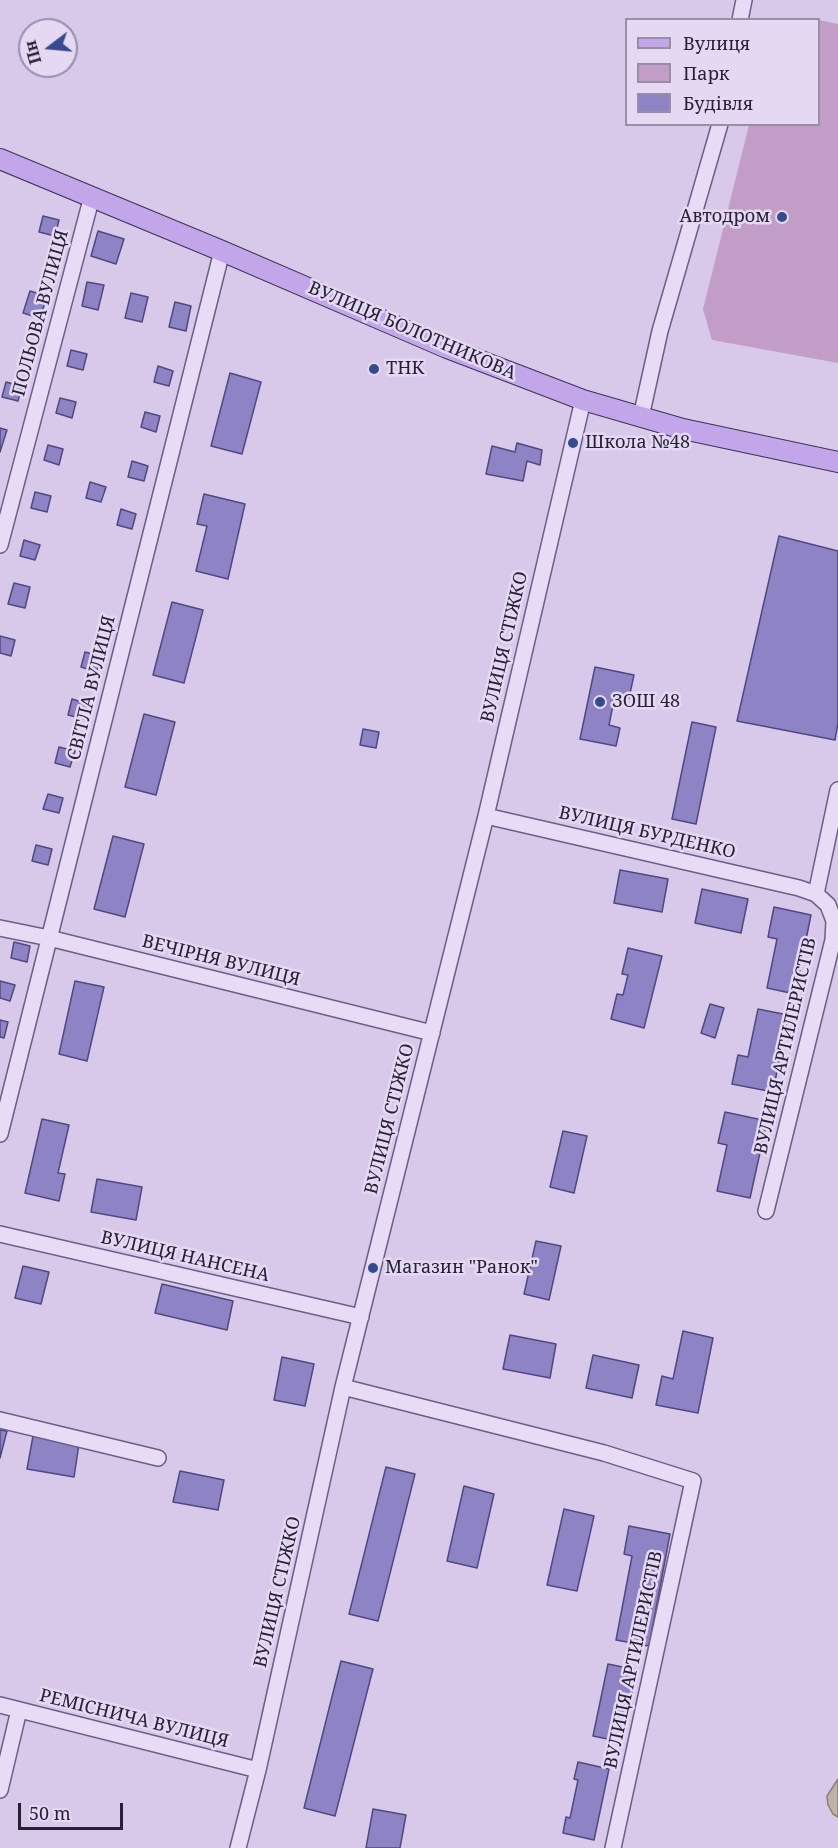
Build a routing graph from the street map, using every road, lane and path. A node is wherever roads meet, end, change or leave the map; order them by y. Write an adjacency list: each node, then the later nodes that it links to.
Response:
1 (744, 0): 2 (street)
2 (740, 18)
3 (719, 126): 8 (street)
4 (0, 159): 5 (main road, ВУЛИЦЯ БОЛОТНИКОВА)
5 (92, 196): 6 (main road, ВУЛИЦЯ БОЛОТНИКОВА); 10 (street, ПОЛЬОВА ВУЛИЦЯ)
6 (222, 251): 7 (main road, ВУЛИЦЯ БОЛОТНИКОВА); 15 (street, СВІТЛА ВУЛИЦЯ)
7 (583, 400): 8 (main road, ВУЛИЦЯ БОЛОТНИКОВА); 12 (street, ВУЛИЦЯ СТІЖКО)
8 (641, 417): 9 (main road, ВУЛИЦЯ БОЛОТНИКОВА)
9 (838, 462)
10 (0, 545)
11 (838, 790): 13 (street)
12 (486, 816): 13 (street, ВУЛИЦЯ БУРДЕНКО); 16 (street, ВУЛИЦЯ СТІЖКО)
13 (816, 894): 18 (street, ВУЛИЦЯ АРТИЛЕРИСТІВ)
14 (0, 928): 15 (street, ВЕЧІРНЯ ВУЛИЦЯ)
15 (49, 938): 16 (street, ВЕЧІРНЯ ВУЛИЦЯ); 17 (street, СВІТЛА ВУЛИЦЯ)
16 (432, 1033): 20 (street, ВУЛИЦЯ СТІЖКО)
17 (0, 1134)
18 (766, 1211)
19 (0, 1234): 20 (street, ВУЛИЦЯ НАНСЕНА)
20 (361, 1317): 21 (street, ВУЛИЦЯ СТІЖКО)
21 (343, 1387): 26 (street, ВУЛИЦЯ СТІЖКО); 29 (street, ВУЛИЦЯ АРТИЛЕРИСТІВ)
22 (0, 1420): 23 (street)
23 (159, 1458)
24 (0, 1705): 25 (street, РЕМІСНИЧА ВУЛИЦЯ)
25 (19, 1710): 26 (street, РЕМІСНИЧА ВУЛИЦЯ); 27 (street)
26 (258, 1770): 28 (street, ВУЛИЦЯ СТІЖКО)
27 (0, 1790)
28 (238, 1848)
29 (613, 1848)

